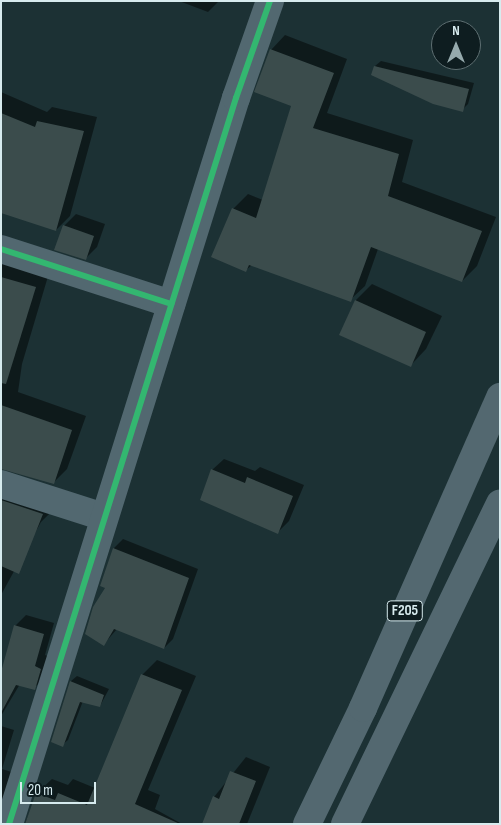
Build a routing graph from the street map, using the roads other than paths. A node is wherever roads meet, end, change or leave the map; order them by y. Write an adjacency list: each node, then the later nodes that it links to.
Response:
1 (270, 1): 3 (street)
2 (1, 249): 3 (street)
3 (171, 304): 7 (street)
4 (500, 397): 9 (main road, F205)
5 (1, 484): 7 (street)
6 (500, 503): 10 (main road, F205)
7 (104, 517): 8 (street)
8 (9, 824)
9 (307, 824)
10 (345, 824)

